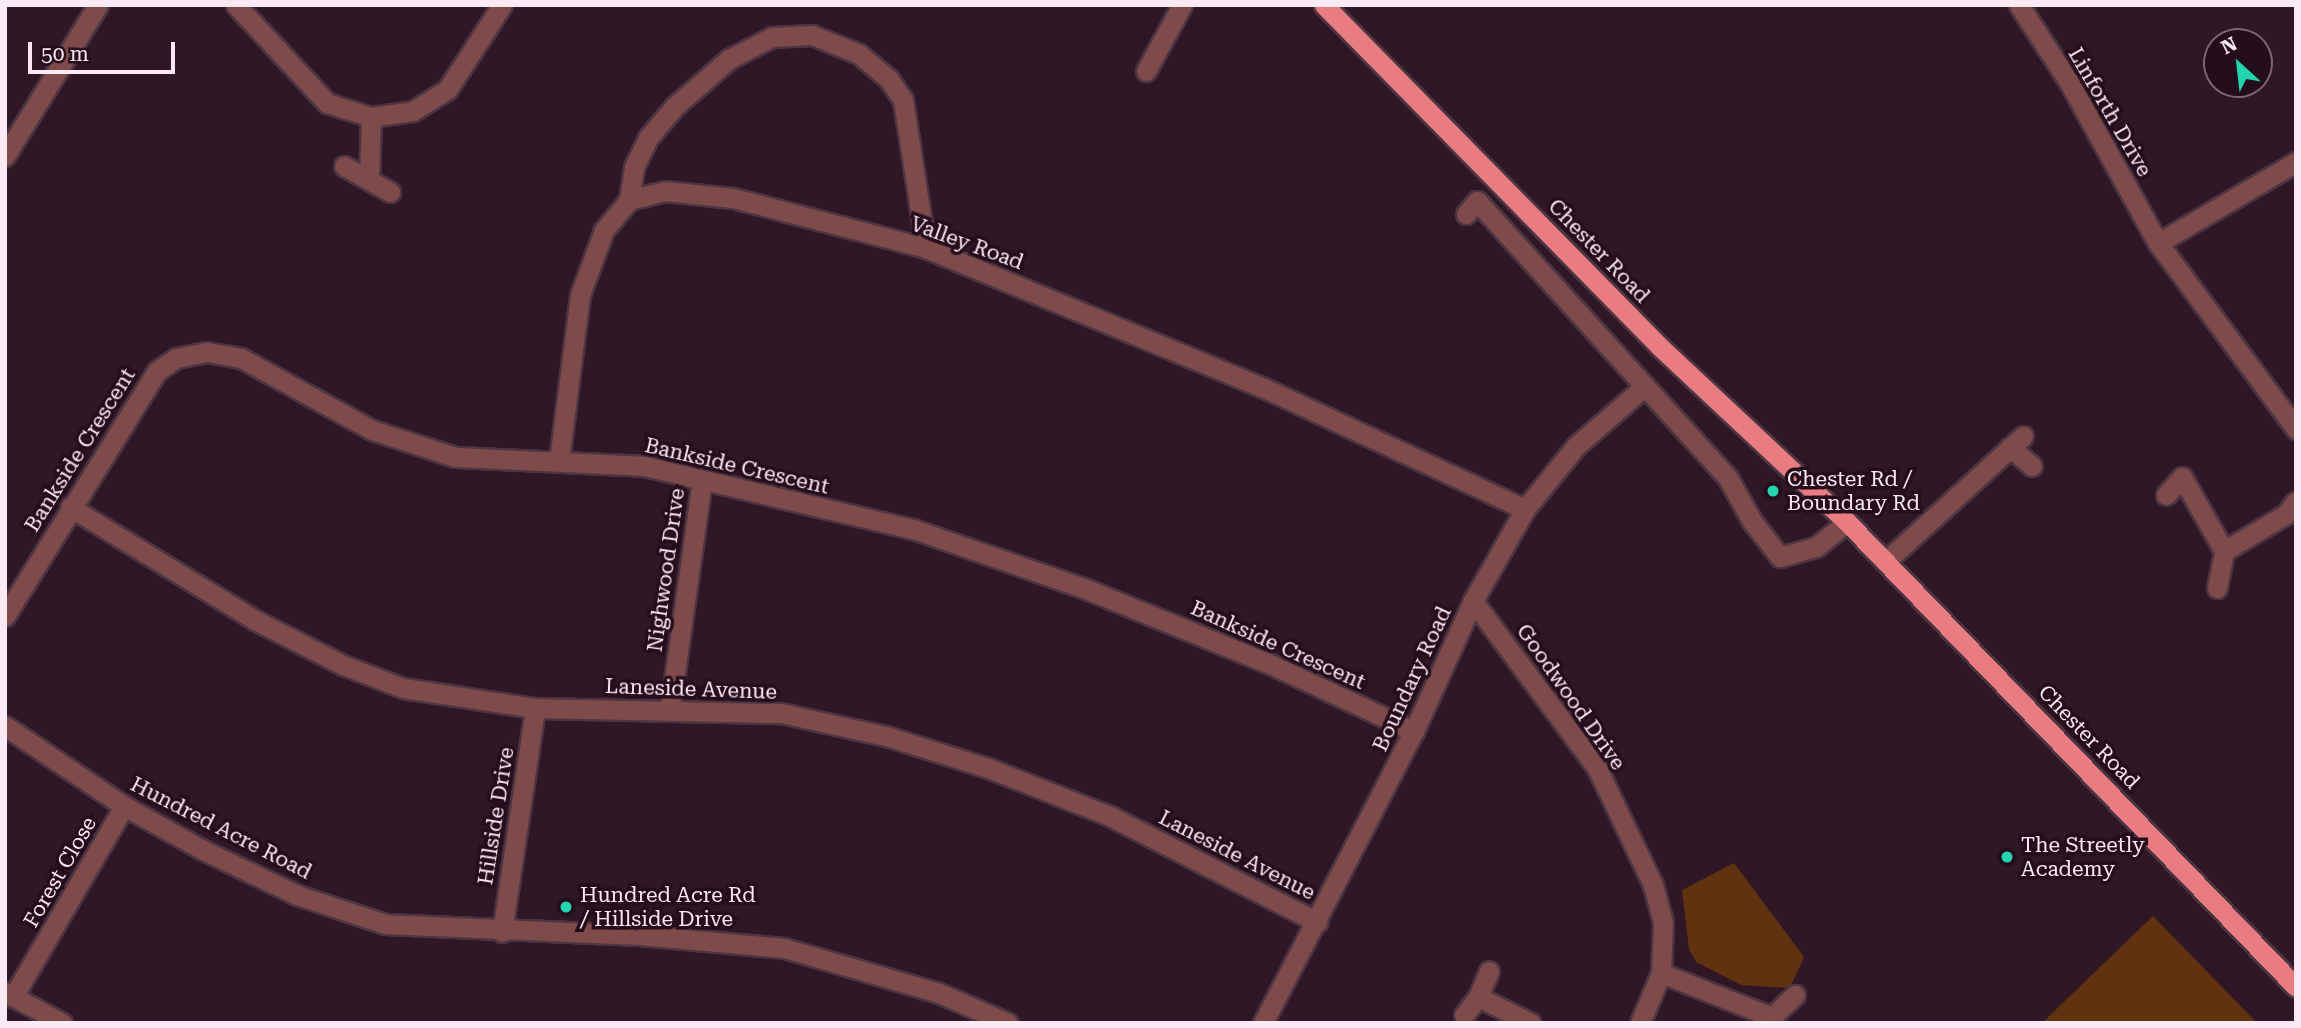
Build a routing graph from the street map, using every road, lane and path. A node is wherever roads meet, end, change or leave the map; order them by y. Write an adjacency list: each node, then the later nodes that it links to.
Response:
1 (98, 5): 9 (street)
2 (236, 5): 8 (street)
3 (502, 5): 8 (street)
4 (1182, 5): 7 (street)
5 (1324, 5): 27 (highway, Chester Road)
6 (2019, 5): 16 (street, Linforth Drive)
7 (1146, 71)
8 (371, 117): 12 (street)
9 (5, 156)
10 (2296, 162): 16 (street)
11 (344, 166): 12 (street)
12 (369, 178): 13 (street)
13 (390, 192)
14 (629, 200): 17 (street, Valley Road); 17 (street); 20 (street)
15 (1466, 214): 18 (street)
16 (2158, 243): 19 (street, Linforth Drive)
17 (926, 248): 26 (street, Valley Road)
18 (1645, 386): 26 (street, Boundary Road); 27 (street)
19 (2296, 429)
20 (559, 461): 22 (street, Bankside Crescent); 25 (street, Bankside Crescent)
21 (2032, 466): 29 (street)
22 (702, 480): 34 (street, Nighwood Drive); 36 (street, Bankside Crescent)
23 (2166, 495): 28 (street)
24 (2296, 501): 28 (street)
25 (70, 507): 32 (street, Bankside Crescent); 33 (street, Laneside Avenue)
26 (1525, 509): 31 (street, Boundary Road)
27 (1847, 522): 29 (highway, Chester Road)
28 (2224, 551): 30 (street)
29 (1885, 562): 42 (highway, Chester Road)
30 (2217, 588)
31 (1473, 601): 36 (street, Boundary Road); 41 (street, Goodwood Drive)
32 (5, 616)
33 (536, 708): 34 (street, Laneside Avenue); 39 (street, Hillside Drive)
34 (670, 708): 38 (street, Laneside Avenue)
35 (5, 726): 37 (street, Hundred Acre Road)
36 (1414, 731): 38 (street, Boundary Road)
37 (124, 806): 39 (street, Hundred Acre Road); 43 (street, Forest Close)
38 (1317, 922): 49 (street, Boundary Road)
39 (502, 932): 48 (street, Hundred Acre Road)
40 (1489, 971): 45 (street)
41 (1661, 973): 44 (street); 51 (street, Goodwood Drive)
42 (2296, 987)
43 (9, 995): 47 (street, Forest Close)
44 (1795, 995)
45 (1478, 998): 46 (street); 50 (street)
46 (1464, 1015)
47 (62, 1023)
48 (1008, 1023)
49 (1263, 1023)
50 (1531, 1023)
51 (1640, 1023)

